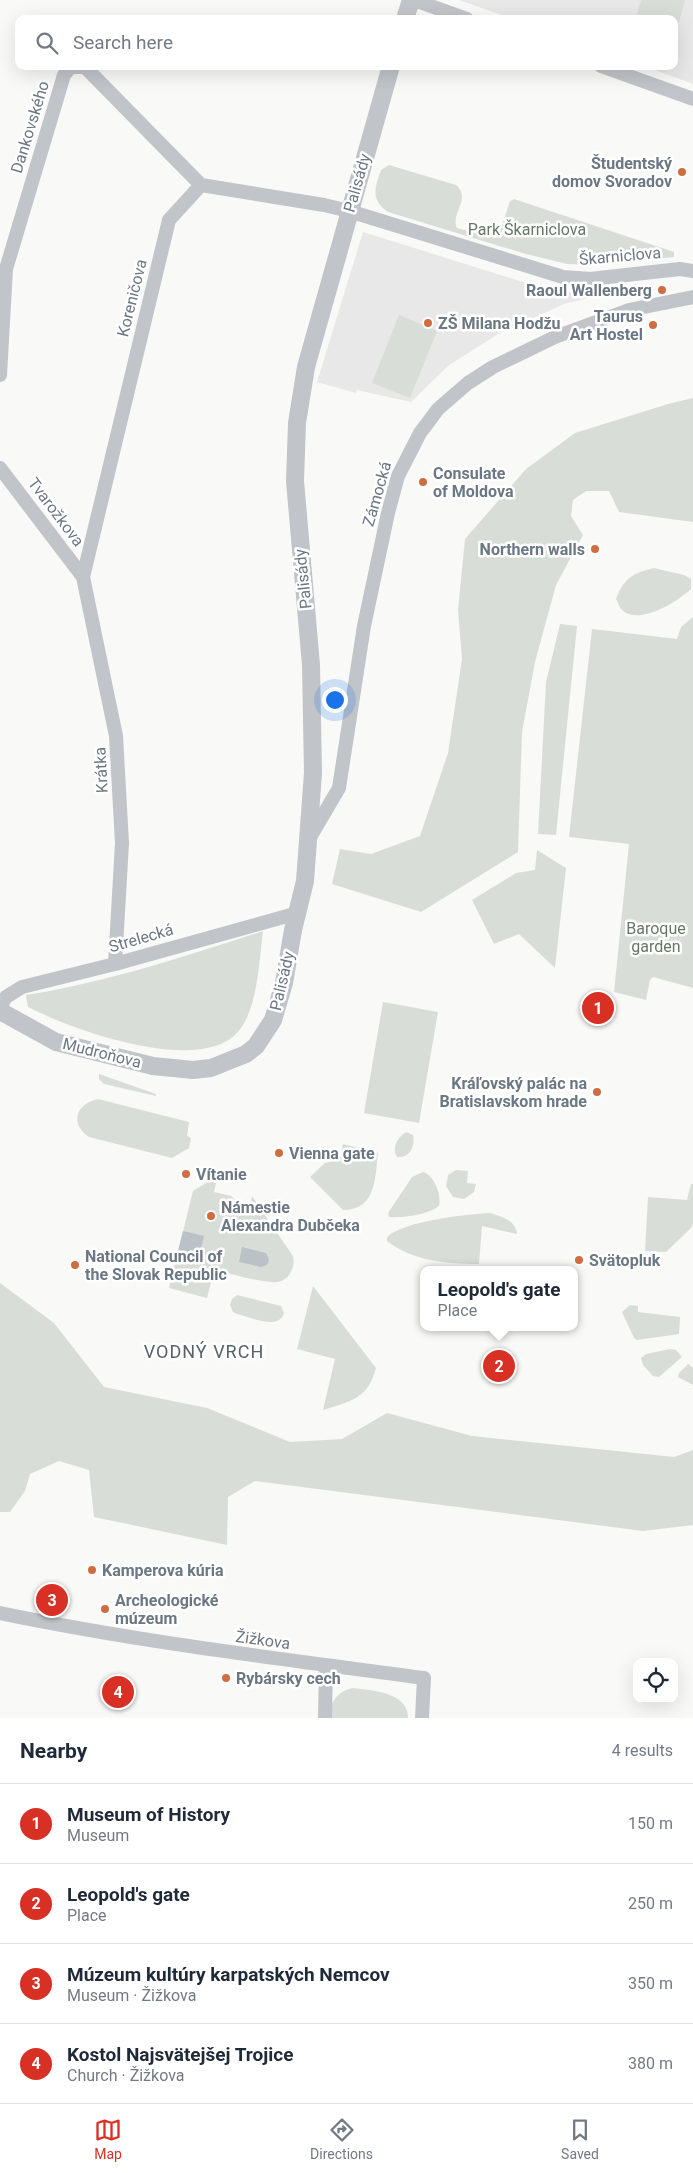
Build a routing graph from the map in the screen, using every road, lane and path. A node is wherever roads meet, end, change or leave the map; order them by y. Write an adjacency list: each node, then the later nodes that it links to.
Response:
1 (412, 0): 2 (street); 3 (street)
2 (406, 15)
3 (455, 15)
4 (68, 70): 13 (street, Dankovského)
5 (88, 70): 9 (street, Dankovského)
6 (390, 70): 10 (street, Palisády)
7 (612, 70): 8 (street)
8 (693, 99)
9 (201, 185): 10 (street); 15 (street, Koreničova)
10 (349, 211): 11 (street, Škarniclova); 16 (street, Palisády)
11 (693, 271)
12 (693, 297): 16 (street, Zámocká)
13 (0, 375)
14 (0, 468): 15 (street, Tvarožkova)
15 (83, 578): 18 (street, Krátka)
16 (309, 840): 17 (street, Palisády)
17 (298, 913): 18 (street, Strelecká); 21 (street, Palisády)
18 (116, 964): 19 (street, Strelecká)
19 (0, 1007)
20 (0, 1011): 21 (street, Mudroňova)
21 (211, 1068)
22 (0, 1613): 23 (street, Žižkova)
23 (326, 1666): 24 (street); 25 (street, Žižkova)
24 (325, 1718)
25 (422, 1718)

